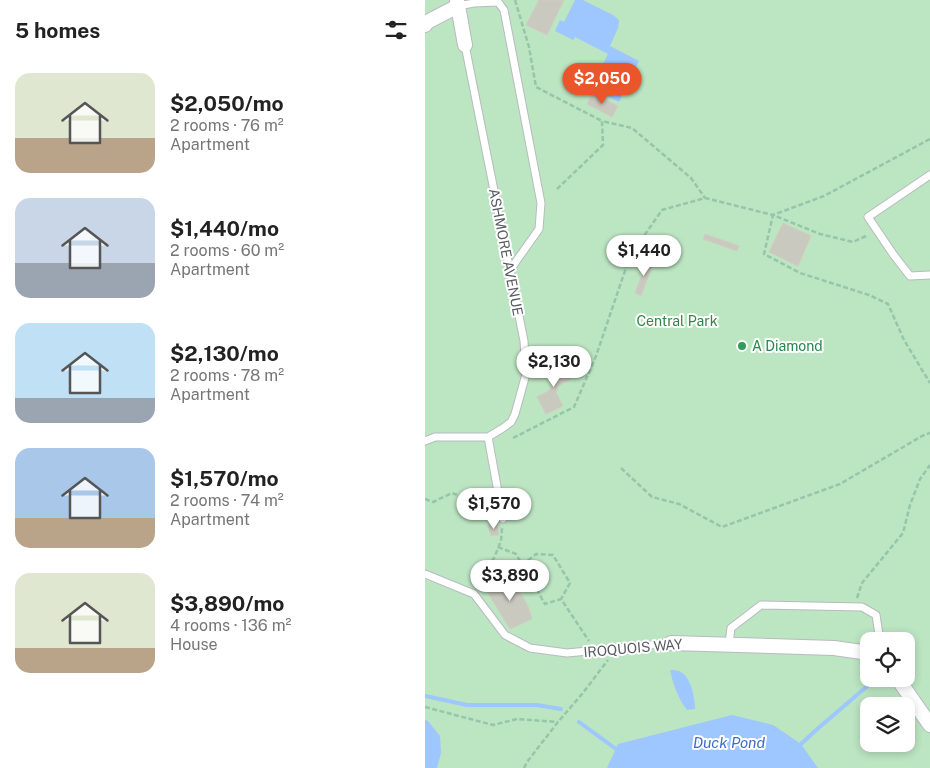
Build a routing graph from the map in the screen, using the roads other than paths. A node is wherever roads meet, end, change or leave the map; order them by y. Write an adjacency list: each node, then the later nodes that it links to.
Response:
1 (458, 3): 2 (street); 3 (street, ASHMORE AVENUE); 5 (lane)
2 (425, 25)
3 (465, 44): 5 (lane, ASHMORE AVENUE)
4 (930, 175): 6 (lane)
5 (510, 270): 7 (lane, ASHMORE AVENUE)
6 (930, 275)
7 (488, 437): 8 (lane); 9 (lane)
8 (425, 441)
9 (503, 519)
10 (425, 574): 12 (lane, IROQUOIS WAY)
11 (879, 632): 13 (lane)
12 (671, 643): 13 (street, IROQUOIS WAY)
13 (729, 644): 14 (street, IROQUOIS WAY)
14 (860, 652)
15 (904, 687): 16 (street)
16 (930, 725)

